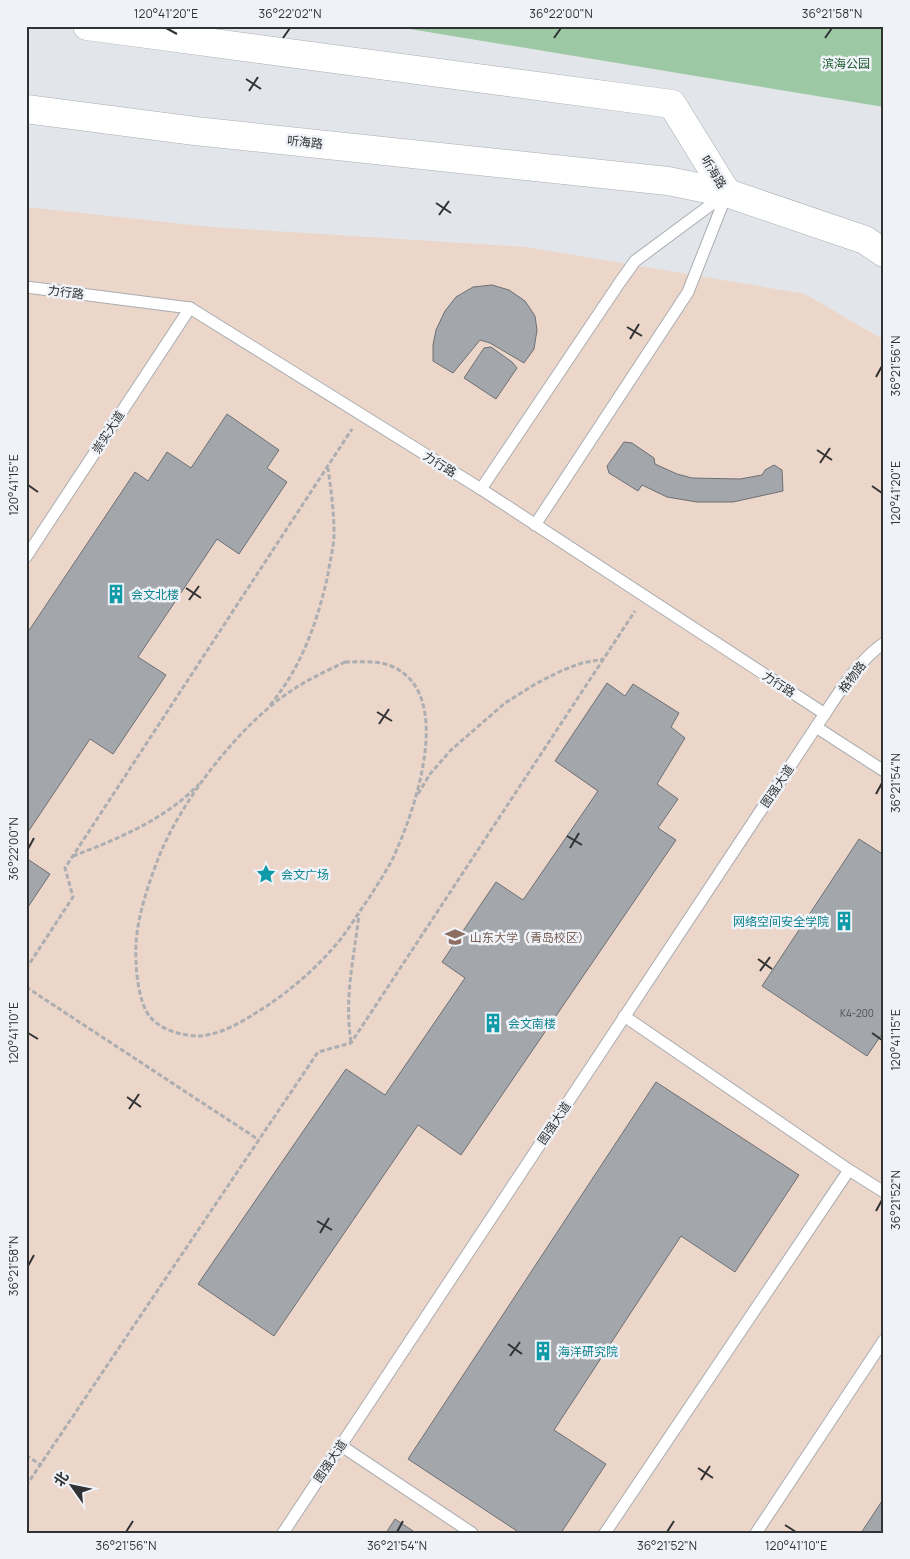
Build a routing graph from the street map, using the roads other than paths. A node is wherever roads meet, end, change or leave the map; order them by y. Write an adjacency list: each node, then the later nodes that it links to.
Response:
1 (87, 26): 3 (main road, 听海路)
2 (26, 109): 3 (main road, 听海路)
3 (727, 193): 4 (main road); 7 (lane); 8 (lane)
4 (884, 253)
5 (26, 286): 6 (lane, 力行路)
6 (190, 308): 7 (lane, 力行路); 9 (lane, 崇实大道)
7 (481, 489): 8 (lane, 力行路)
8 (535, 525): 11 (lane, 力行路)
9 (26, 557)
10 (884, 643): 11 (lane, 格物路)
11 (825, 714): 12 (lane, 图强大道)
12 (816, 727): 13 (lane); 14 (lane, 图强大道)
13 (884, 771)
14 (624, 1016): 15 (lane); 18 (lane, 图强大道)
15 (849, 1170): 16 (lane); 21 (lane)
16 (884, 1192)
17 (884, 1340): 22 (lane)
18 (340, 1446): 19 (lane, 图强大道); 20 (lane)
19 (282, 1533)
20 (472, 1533)
21 (605, 1533)
22 (756, 1533)

